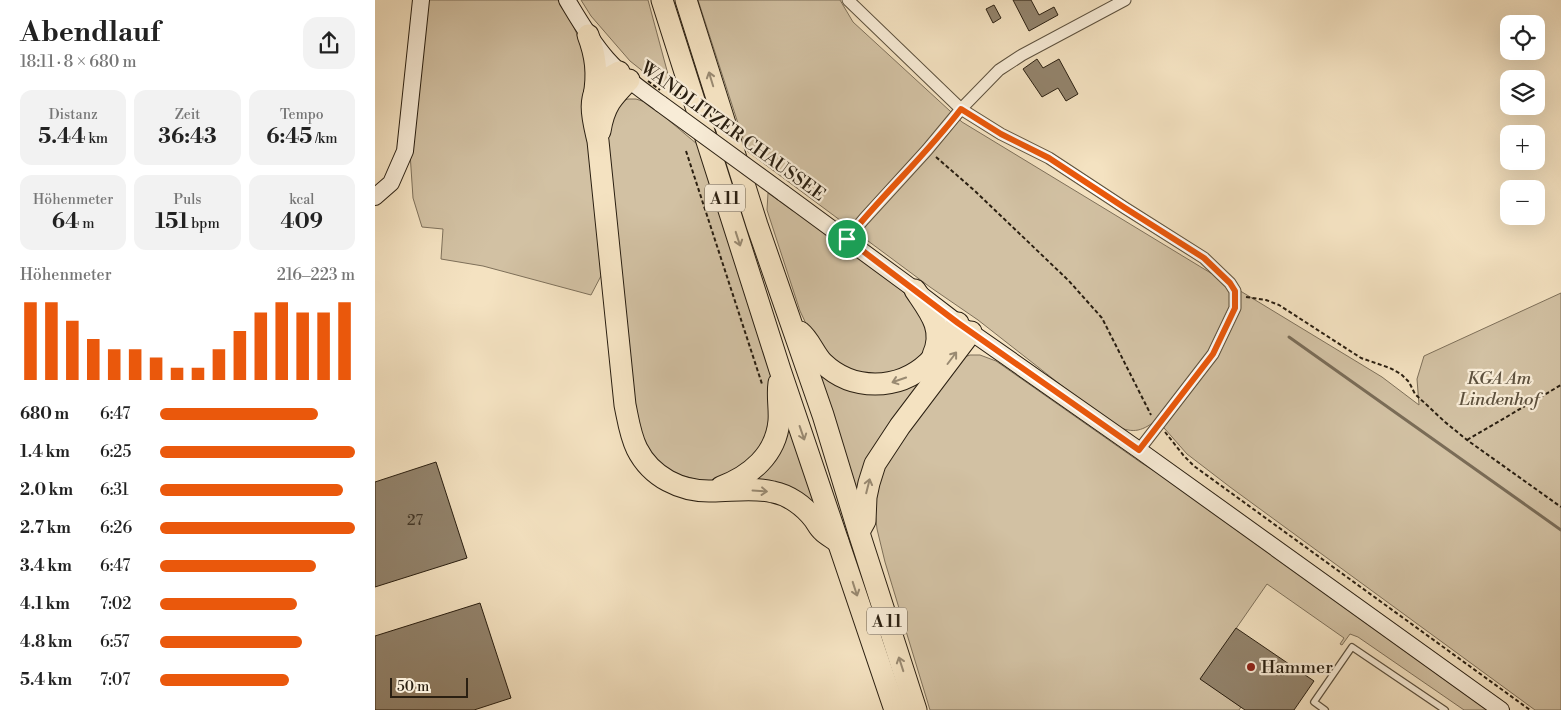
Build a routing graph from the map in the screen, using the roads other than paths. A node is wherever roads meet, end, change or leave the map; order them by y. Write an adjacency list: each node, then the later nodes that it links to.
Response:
1 (421, 0): 12 (main road)
2 (567, 0): 7 (main road, WANDLITZER CHAUSSEE)
3 (662, 0): 18 (highway, A 11, one-way to 18)
4 (686, 0): 15 (highway, A 11, one-way to 4)
5 (848, 0): 10 (street)
6 (1125, 0): 10 (street)
7 (588, 35): 8 (main road, WANDLITZER CHAUSSEE); 9 (highway)
8 (624, 76): 9 (highway); 11 (highway); 13 (main road, WANDLITZER CHAUSSEE, bridge)
9 (593, 97): 11 (highway)
10 (961, 109): 13 (street); 19 (street)
11 (598, 141): 20 (highway)
12 (375, 197)
13 (847, 239): 14 (main road, WANDLITZER CHAUSSEE)
14 (915, 290): 16 (main road, WANDLITZER CHAUSSEE); 17 (highway)
15 (791, 325): 17 (highway, one-way to 15); 21 (highway, A 11)
16 (964, 328): 17 (highway); 19 (main road, WANDLITZER CHAUSSEE); 21 (highway, one-way to 16)
17 (931, 360)
18 (780, 370): 20 (highway); 22 (highway, A 11, one-way to 22)
19 (1139, 450): 23 (main road, WANDLITZER CHAUSSEE)
20 (711, 491): 22 (highway, one-way to 22)
21 (859, 533): 25 (highway, A 11, one-way to 21)
22 (840, 543): 24 (highway, A 11, one-way to 24)
23 (1500, 709)
24 (895, 710)
25 (916, 710)
26 (1325, 710): 27 (lane)
27 (1445, 710)

